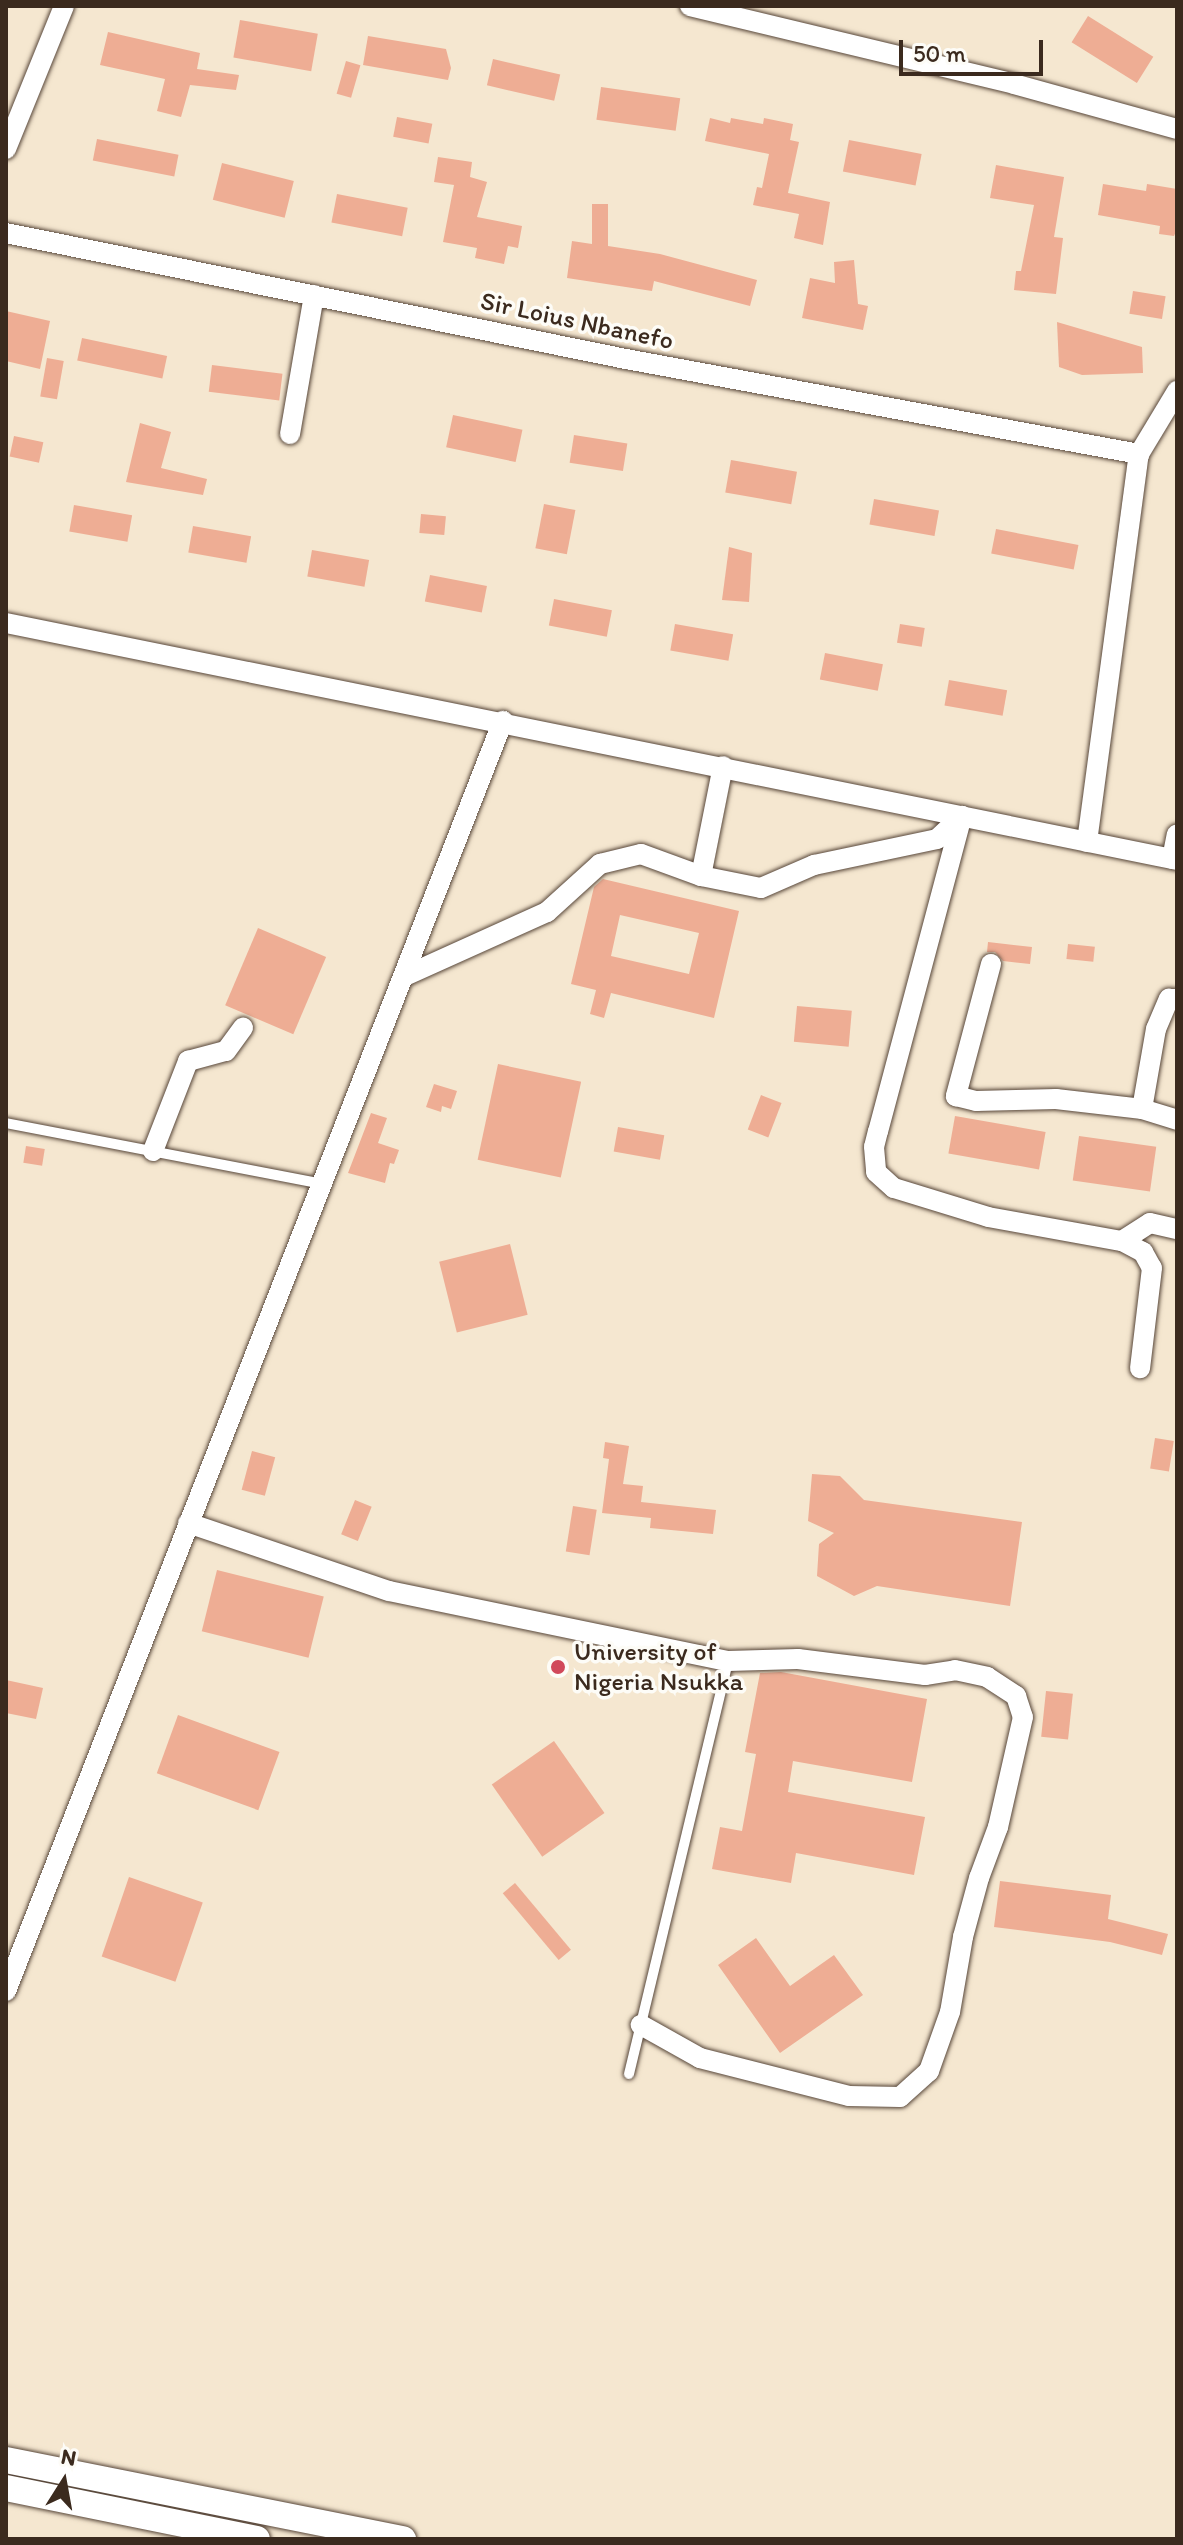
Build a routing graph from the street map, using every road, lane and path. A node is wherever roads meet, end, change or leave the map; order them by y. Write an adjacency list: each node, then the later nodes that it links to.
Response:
1 (690, 6): 3 (street)
2 (57, 7): 4 (street)
3 (1177, 129)
4 (6, 149)
5 (6, 233): 6 (street, Sir Loius Nbanefo)
6 (314, 295): 8 (street); 9 (street, Sir Loius Nbanefo)
7 (1177, 391): 9 (street)
8 (290, 434)
9 (1139, 454): 15 (street)
10 (6, 623): 11 (street)
11 (503, 721): 12 (street); 19 (street)
12 (723, 766): 13 (street); 17 (street)
13 (962, 816): 15 (street); 17 (street); 28 (street)
14 (1177, 834): 16 (street)
15 (1087, 842): 16 (street)
16 (1174, 860)
17 (701, 876): 19 (street)
18 (991, 964): 22 (street)
19 (405, 976): 26 (street)
20 (1177, 999): 22 (street)
21 (243, 1028): 25 (street)
22 (1142, 1109): 23 (street)
23 (1177, 1120)
24 (6, 1123): 25 (lane)
25 (153, 1151): 26 (lane)
26 (323, 1184): 30 (street)
27 (1177, 1229): 28 (street)
28 (1122, 1241): 29 (street)
29 (1140, 1368)
30 (188, 1523): 31 (street); 32 (street)
31 (728, 1661): 33 (lane); 33 (street)
32 (6, 1991)
33 (641, 2025): 34 (lane)
34 (629, 2074)
35 (6, 2460): 38 (street)
36 (6, 2488): 37 (street)
37 (257, 2539)
38 (403, 2539)

